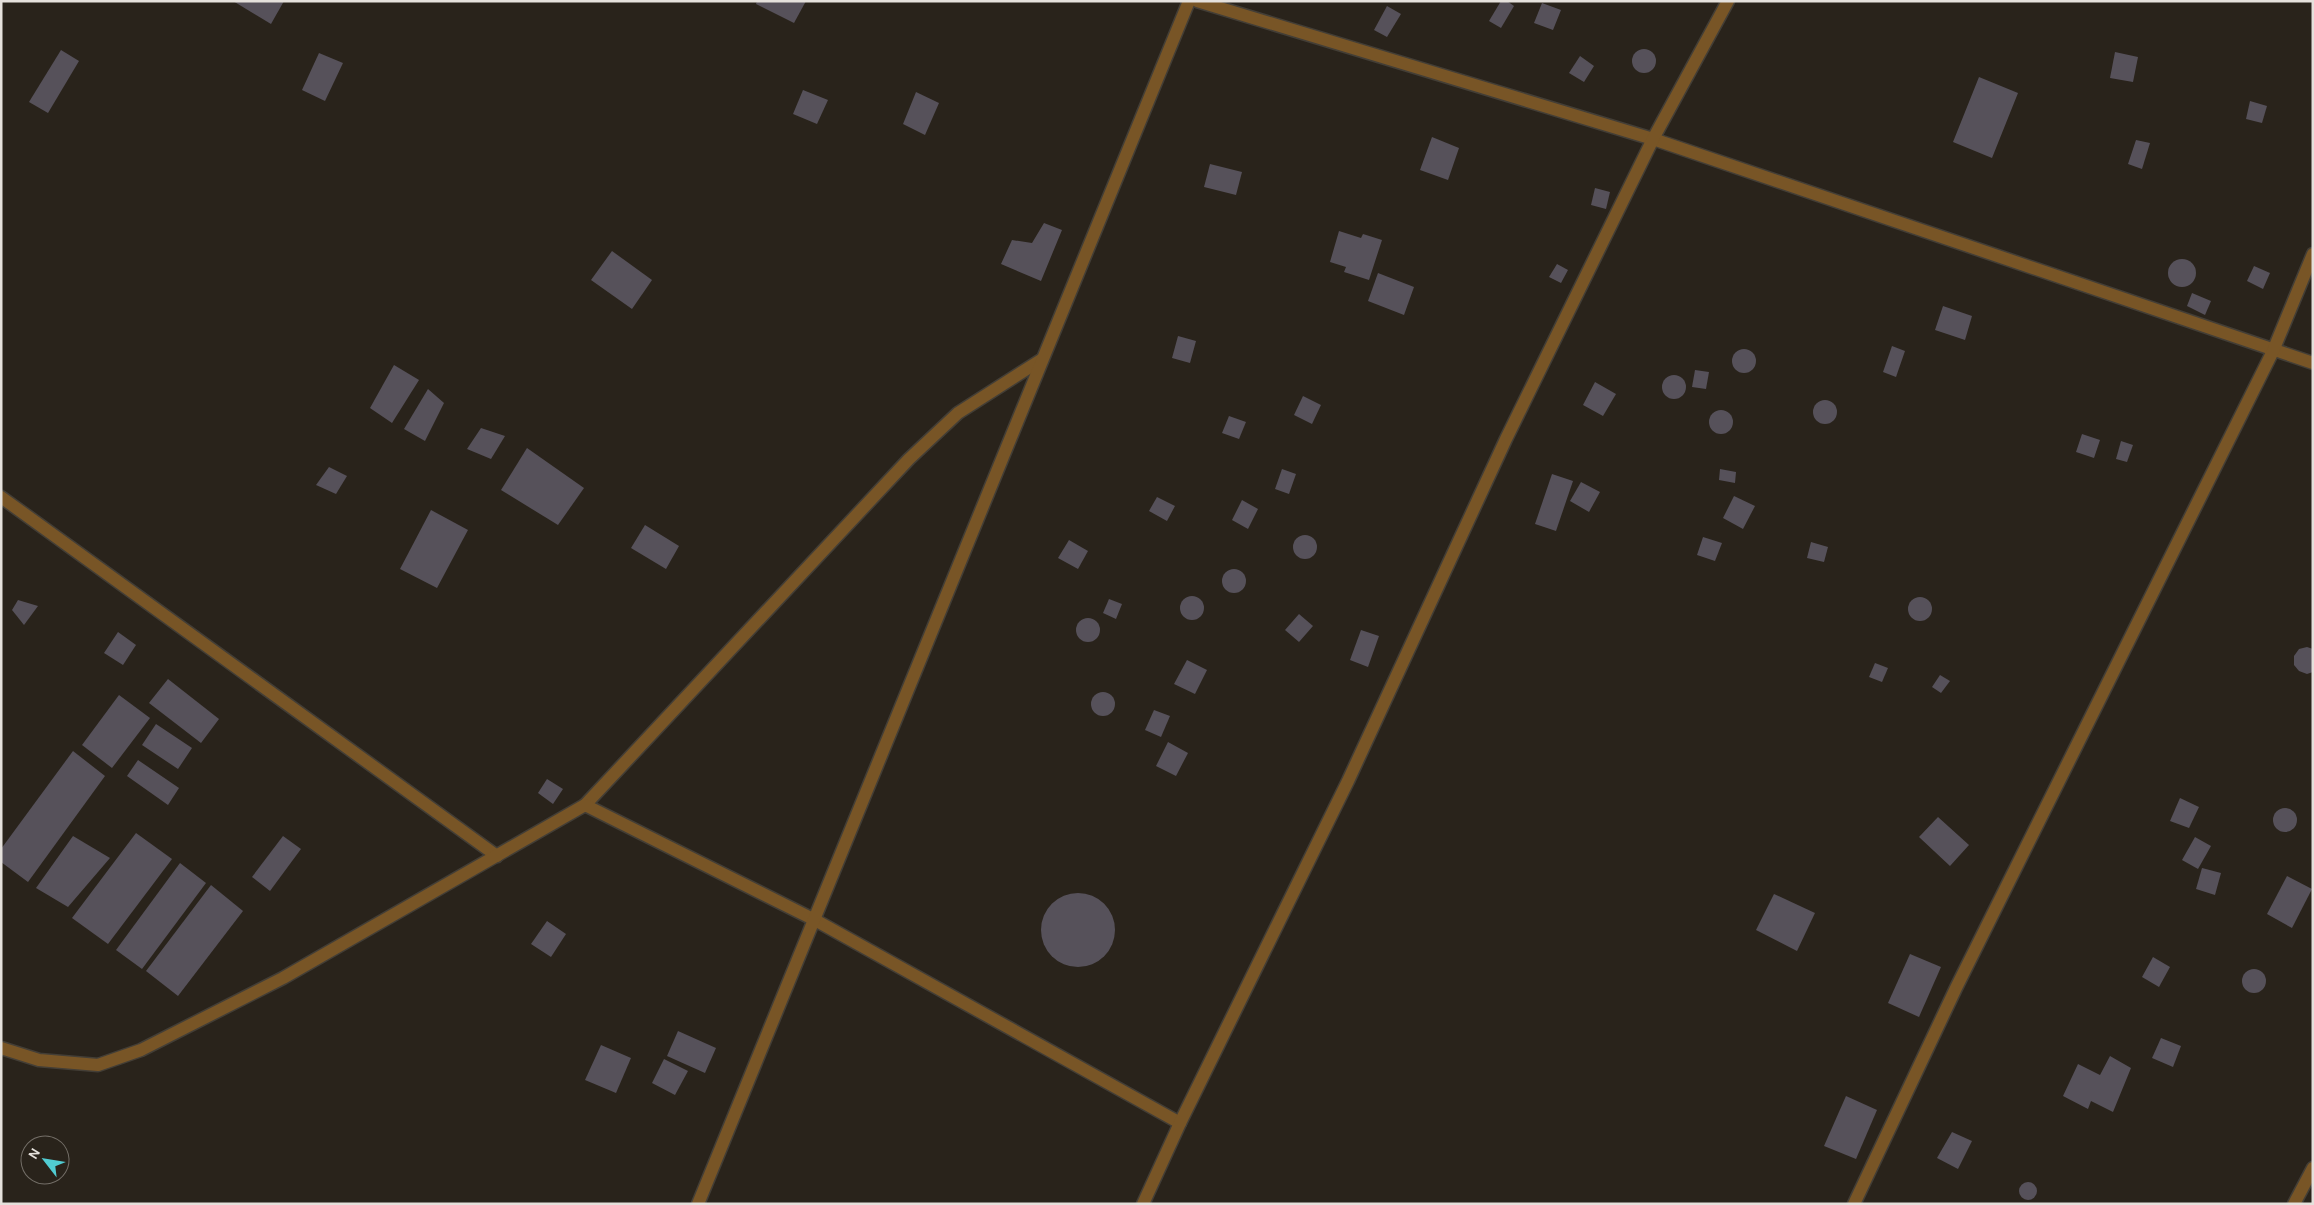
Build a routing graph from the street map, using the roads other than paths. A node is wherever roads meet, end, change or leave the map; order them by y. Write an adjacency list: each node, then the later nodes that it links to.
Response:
1 (1189, 1): 7 (street)
2 (1197, 1): 4 (street)
3 (1728, 1): 4 (street)
4 (1653, 139): 6 (street); 14 (street)
5 (2313, 254): 6 (street)
6 (2273, 351): 8 (street); 18 (street)
7 (1041, 360): 10 (street); 12 (street)
8 (2313, 363)
9 (1, 497): 11 (street)
10 (585, 805): 11 (street); 12 (street)
11 (497, 856): 13 (street)
12 (816, 920): 14 (street); 16 (street)
13 (1, 1048)
14 (1180, 1123): 17 (street)
15 (2313, 1168): 19 (street)
16 (698, 1204)
17 (1143, 1204)
18 (1854, 1204)
19 (2294, 1204)

